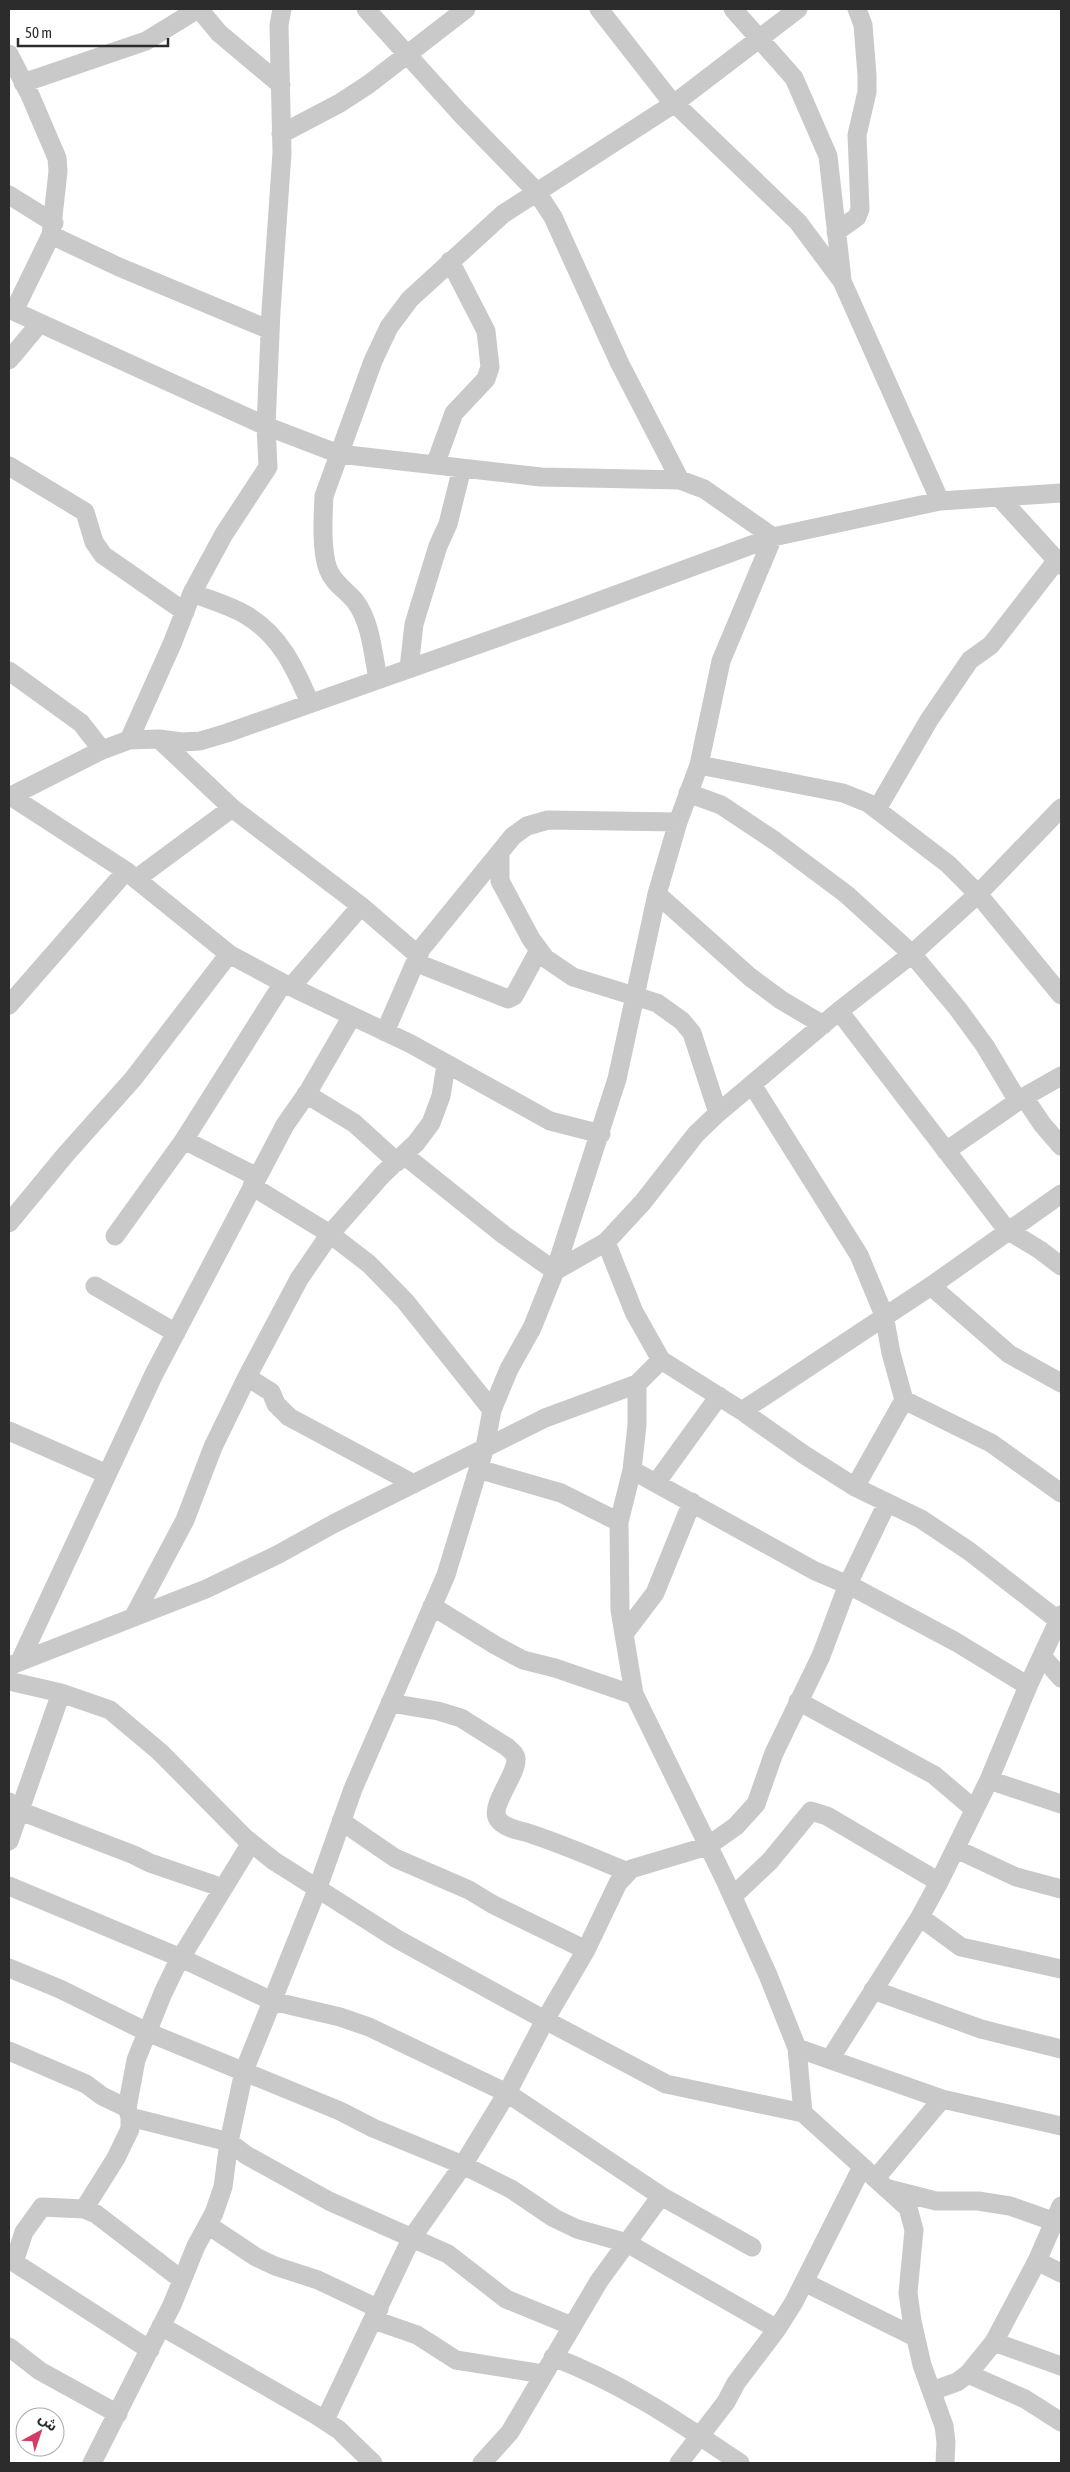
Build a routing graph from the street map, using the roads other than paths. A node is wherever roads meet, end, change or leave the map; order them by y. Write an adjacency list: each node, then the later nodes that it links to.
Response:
1 (198, 9): 12 (street); 13 (street)
2 (282, 9): 13 (street)
3 (366, 9): 11 (street)
4 (466, 9): 11 (street)
5 (599, 9): 14 (street)
6 (733, 9): 9 (street)
7 (798, 9): 9 (street)
8 (857, 9): 19 (street)
9 (761, 39): 14 (street); 19 (street)
10 (9, 54): 12 (street)
11 (406, 54): 15 (street); 16 (street)
12 (23, 83): 18 (street)
13 (280, 85): 15 (street)
14 (675, 104): 16 (street); 21 (street)
15 (281, 134): 24 (street)
16 (536, 191): 20 (street); 31 (street)
17 (9, 195): 18 (street)
18 (52, 229): 22 (street); 24 (street)
19 (836, 232): 21 (street)
20 (450, 261): 27 (street); 28 (street)
21 (842, 281): 34 (street)
22 (11, 310): 23 (street)
23 (40, 323): 25 (street); 26 (street)
24 (270, 330): 26 (street)
25 (9, 360)
26 (266, 426): 27 (street); 37 (street)
27 (339, 454): 28 (street); 41 (street)
28 (435, 465): 30 (street)
29 (9, 466): 38 (street)
30 (462, 468): 31 (street); 39 (street)
31 (680, 480): 35 (street)
32 (1061, 494): 33 (street)
33 (1000, 497): 34 (street); 36 (street)
34 (940, 501): 35 (street)
35 (772, 536): 39 (street); 46 (street)
36 (1059, 562): 51 (street)
37 (192, 593): 38 (street); 42 (street)
38 (185, 612): 44 (street)
39 (409, 668): 41 (street)
40 (9, 671): 45 (street)
41 (378, 679): 42 (street)
42 (310, 703): 43 (street)
43 (159, 739): 44 (street); 49 (street)
44 (128, 740): 45 (street)
45 (102, 750): 48 (street)
46 (699, 765): 47 (street); 51 (street)
47 (688, 793): 52 (street); 60 (street)
48 (10, 797): 54 (street)
49 (232, 808): 54 (street); 57 (street)
50 (1061, 808): 56 (street)
51 (878, 809): 56 (street)
52 (678, 822): 53 (street); 55 (street)
53 (500, 853): 58 (street); 61 (street)
54 (131, 875): 59 (street); 65 (street)
55 (657, 894): 64 (street); 68 (street)
56 (978, 894): 60 (street); 63 (street)
57 (361, 906): 61 (street); 62 (street)
58 (539, 950): 61 (street); 64 (street)
59 (229, 954): 62 (street); 83 (street)
60 (912, 954): 66 (street); 74 (street)
61 (418, 959): 69 (street)
62 (287, 985): 67 (street); 77 (street)
63 (1061, 995)
64 (636, 996): 75 (street); 76 (street)
65 (9, 1005)
66 (839, 1011): 68 (street); 79 (street)
67 (352, 1016): 69 (street); 73 (street)
68 (823, 1025): 72 (street)
69 (385, 1032): 70 (street)
70 (446, 1065): 76 (street); 80 (street)
71 (1061, 1076): 74 (street)
72 (753, 1086): 75 (street); 92 (street)
73 (306, 1094): 80 (street); 81 (street)
74 (1021, 1099): 78 (street); 79 (street)
75 (718, 1113): 87 (street)
76 (601, 1134): 89 (street)
77 (184, 1140): 81 (street); 86 (street)
78 (1061, 1146)
79 (946, 1151): 84 (street)
80 (401, 1159): 85 (street); 89 (street)
81 (254, 1181): 85 (street); 93 (street)
82 (1061, 1194): 84 (street)
83 (9, 1223)
84 (1007, 1230): 88 (street); 91 (street)
85 (330, 1234): 95 (street); 100 (street)
86 (115, 1236)
87 (606, 1242): 89 (street); 94 (street)
88 (1061, 1266)
89 (555, 1271): 100 (street)
90 (95, 1286): 93 (street)
91 (931, 1286): 92 (street); 96 (street)
92 (884, 1315): 99 (street); 101 (street)
93 (176, 1333): 106 (street)
94 (661, 1360): 97 (street); 98 (street)
95 (247, 1377): 108 (street); 116 (street)
96 (1061, 1383)
97 (637, 1384): 103 (street); 105 (street)
98 (719, 1396): 101 (street); 107 (street)
99 (904, 1400): 109 (street); 110 (street)
100 (492, 1410): 103 (street)
101 (742, 1411): 109 (street)
102 (9, 1430): 106 (street)
103 (485, 1447): 104 (street); 108 (street)
104 (478, 1469): 113 (street); 115 (street)
105 (632, 1470): 107 (street); 113 (street)
106 (107, 1474): 120 (street)
107 (656, 1483): 111 (street)
108 (414, 1484): 116 (street)
109 (855, 1487): 112 (street)
110 (1061, 1493)
111 (692, 1502): 114 (street); 118 (street)
112 (887, 1503): 114 (street); 117 (street)
113 (619, 1522): 118 (street)
114 (848, 1584): 123 (street); 126 (street)
115 (432, 1606): 125 (street); 127 (street)
116 (134, 1616): 120 (street)
117 (1060, 1618): 119 (street)
118 (624, 1634): 125 (street)
119 (1042, 1656): 121 (street); 123 (street)
120 (14, 1664)
121 (1061, 1678)
122 (9, 1680): 124 (street)
123 (1028, 1686): 128 (street)
124 (61, 1693): 130 (street); 134 (street)
125 (634, 1695): 135 (street)
126 (798, 1701): 131 (street); 135 (street)
127 (390, 1703): 132 (street); 137 (street)
128 (989, 1780): 129 (street); 131 (street)
129 (1061, 1804)
130 (14, 1807): 133 (street); 140 (street)
131 (974, 1809): 136 (street)
132 (341, 1821): 142 (street); 145 (street)
133 (9, 1841)
134 (251, 1843): 140 (street); 142 (street)
135 (708, 1846): 137 (street); 143 (street)
136 (956, 1849): 138 (street); 141 (street)
137 (628, 1872): 145 (street)
138 (939, 1882): 143 (street); 144 (street)
139 (9, 1886): 146 (street)
140 (223, 1888): 146 (street)
141 (1061, 1889)
142 (317, 1890): 150 (street); 151 (street)
143 (732, 1896): 153 (street)
144 (920, 1917): 148 (street); 149 (street)
145 (586, 1950): 151 (street)
146 (181, 1958): 150 (street); 152 (street)
147 (9, 1968): 152 (street)
148 (1061, 1969)
149 (873, 1990): 154 (street); 156 (street)
150 (272, 2001): 157 (street); 158 (street)
151 (545, 2020): 158 (street); 161 (street)
152 (147, 2032): 157 (street); 160 (street)
153 (797, 2048): 156 (street); 161 (street)
154 (1061, 2049)
155 (9, 2051): 160 (street)
156 (830, 2059): 159 (street)
157 (244, 2071): 163 (street); 164 (street)
158 (507, 2094): 164 (street); 166 (street)
159 (942, 2099): 162 (street); 165 (street)
160 (128, 2113): 163 (street); 167 (street)
161 (803, 2113): 165 (street)
162 (1061, 2126)
163 (229, 2142): 169 (street); 170 (street)
164 (463, 2165): 170 (street); 171 (street)
165 (875, 2178): 168 (street); 177 (street); 182 (street)
166 (661, 2196): 171 (street); 172 (street)
167 (84, 2209): 173 (street); 176 (street)
168 (1059, 2217): 174 (street)
169 (208, 2225): 176 (street); 178 (street)
170 (411, 2239): 178 (street); 180 (street)
171 (627, 2243): 180 (street); 181 (street)
172 (752, 2247)
173 (12, 2260): 185 (street)
174 (1037, 2261): 175 (street); 183 (street)
175 (1061, 2273)
176 (182, 2280): 179 (street)
177 (804, 2282): 181 (street); 182 (street)
178 (377, 2314): 188 (street); 192 (street)
179 (161, 2326): 185 (street); 192 (street)
180 (572, 2326): 186 (street)
181 (777, 2328): 194 (street)
182 (915, 2337): 190 (street)
183 (994, 2342): 187 (street); 189 (street)
184 (9, 2347): 191 (street)
185 (150, 2350): 191 (street)
186 (553, 2357): 188 (street); 194 (street)
187 (1061, 2366)
188 (542, 2374): 195 (street)
189 (968, 2374): 190 (street); 193 (street)
190 (932, 2391): 200 (street)
191 (118, 2414): 196 (street)
192 (325, 2420): 197 (street)
193 (1061, 2422)
194 (700, 2436): 198 (street); 199 (street)
195 (485, 2462)
196 (92, 2463)
197 (373, 2463)
198 (679, 2463)
199 (740, 2463)
200 (945, 2463)

